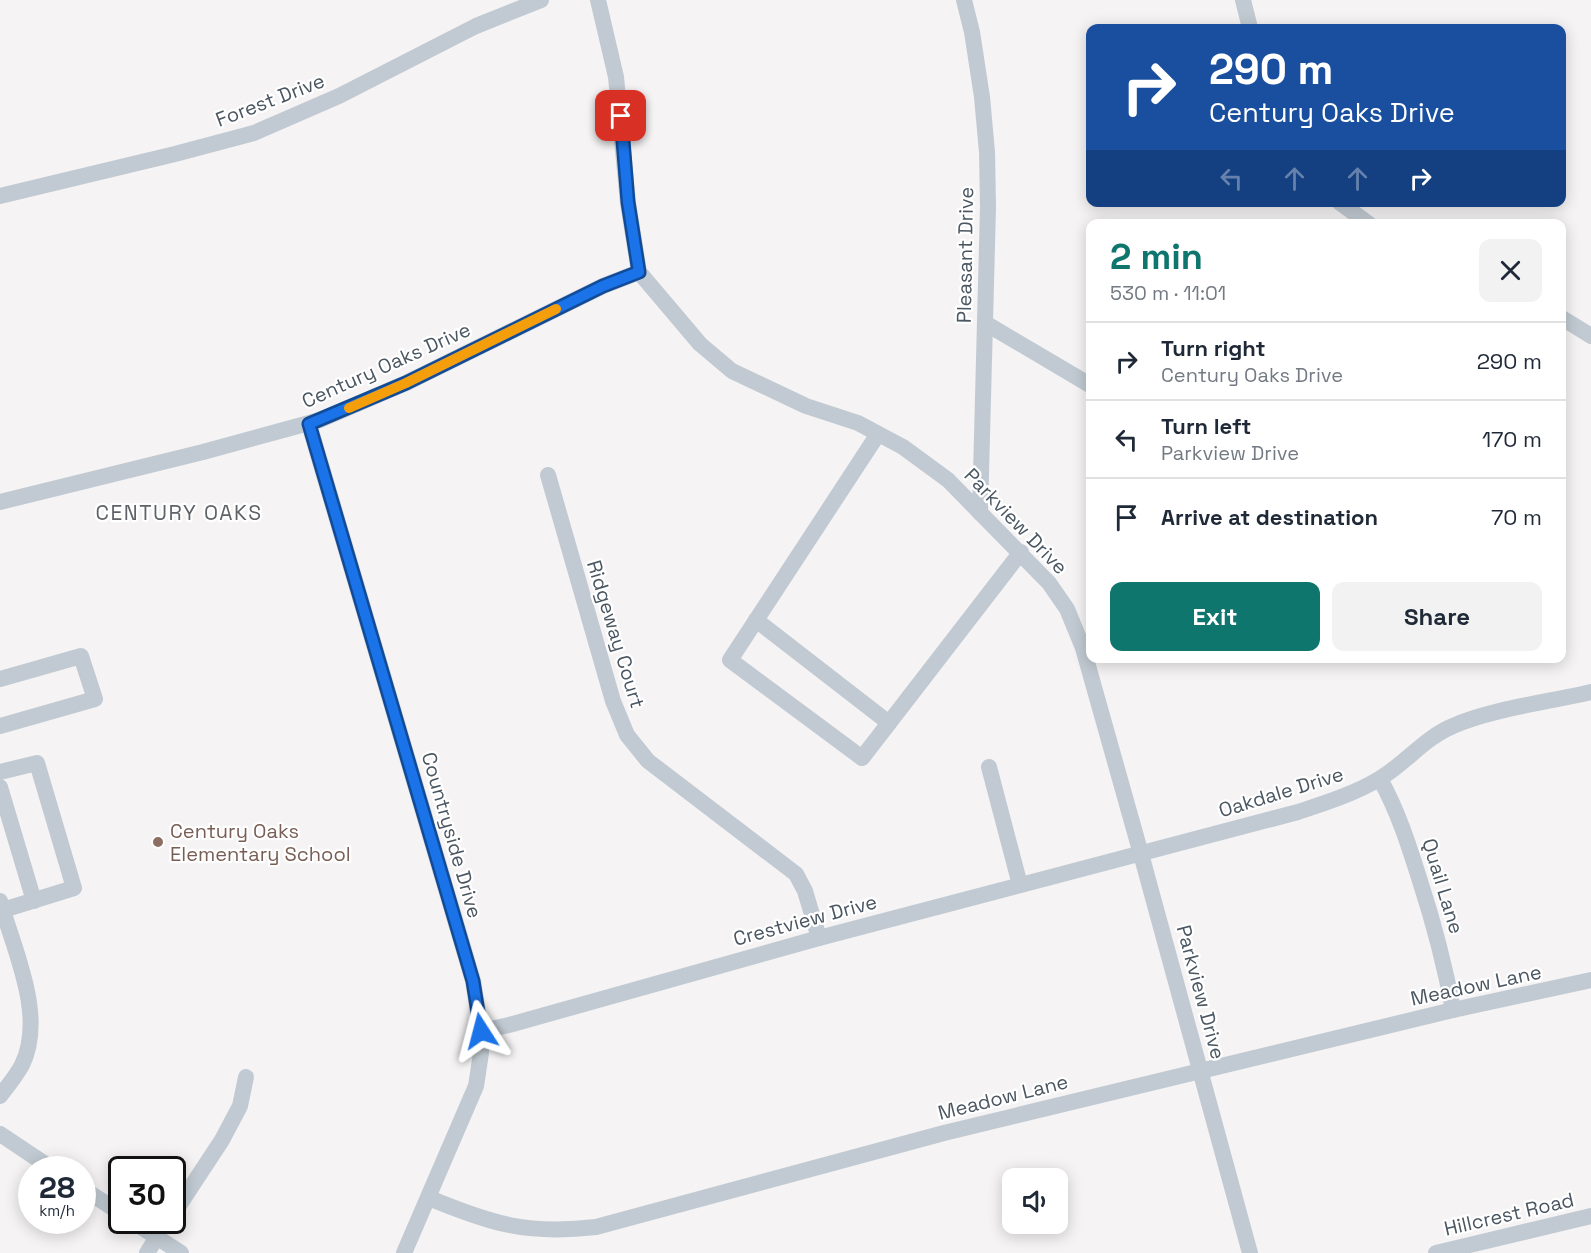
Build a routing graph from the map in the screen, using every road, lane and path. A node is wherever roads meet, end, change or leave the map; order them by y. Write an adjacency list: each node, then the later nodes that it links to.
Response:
1 (541, 0): 6 (street, Forest Drive)
2 (598, 0): 9 (street)
3 (964, 0): 11 (street, Pleasant Drive)
4 (1243, 0): 5 (street)
5 (1249, 24)
6 (0, 196)
7 (1346, 207): 8 (street)
8 (1362, 219)
9 (639, 272): 14 (street, Century Oaks Drive); 15 (street, Parkview Drive)
10 (1566, 320): 12 (street)
11 (985, 324): 13 (street); 18 (street, Pleasant Drive)
12 (1591, 336)
13 (1086, 383)
14 (309, 424): 17 (street, Century Oaks Drive); 38 (street, Countryside Drive)
15 (878, 434): 18 (street, Parkview Drive); 20 (street)
16 (548, 475): 35 (street, Ridgeway Court)
17 (0, 502)
18 (980, 513): 19 (street, Parkview Drive)
19 (1021, 552): 21 (street, Parkview Drive); 25 (street)
20 (756, 620): 25 (street); 25 (street)
21 (1086, 658)
22 (1087, 663): 31 (street, Parkview Drive)
23 (0, 679): 26 (street)
24 (1591, 692): 29 (street, Oakdale Drive)
25 (889, 723)
26 (0, 726)
27 (988, 767): 32 (street)
28 (0, 772): 33 (street)
29 (1380, 779): 31 (street, Oakdale Drive); 37 (street, Quail Lane)
30 (0, 787): 33 (street)
31 (1142, 854): 32 (street, Crestview Drive); 39 (street, Parkview Drive)
32 (1020, 885): 35 (street, Crestview Drive)
33 (34, 901): 34 (street)
34 (1, 906): 41 (street)
35 (819, 938): 38 (street, Crestview Drive)
36 (1591, 980): 37 (street, Meadow Lane)
37 (1453, 1010): 39 (street, Meadow Lane)
38 (481, 1031): 45 (street, Countryside Drive)
39 (1201, 1072): 45 (street, Meadow Lane); 53 (street, Parkview Drive)
40 (246, 1077): 44 (street)
41 (0, 1096)
42 (0, 1134): 43 (street)
43 (33, 1156)
44 (186, 1195)
45 (429, 1198): 52 (street, Countryside Drive)
46 (1591, 1216): 54 (street, Hillcrest Road)
47 (152, 1234): 49 (street)
48 (161, 1234): 49 (street)
49 (158, 1238): 50 (street); 51 (street)
50 (147, 1253)
51 (181, 1253)
52 (404, 1253)
53 (1250, 1253)
54 (1436, 1253)

